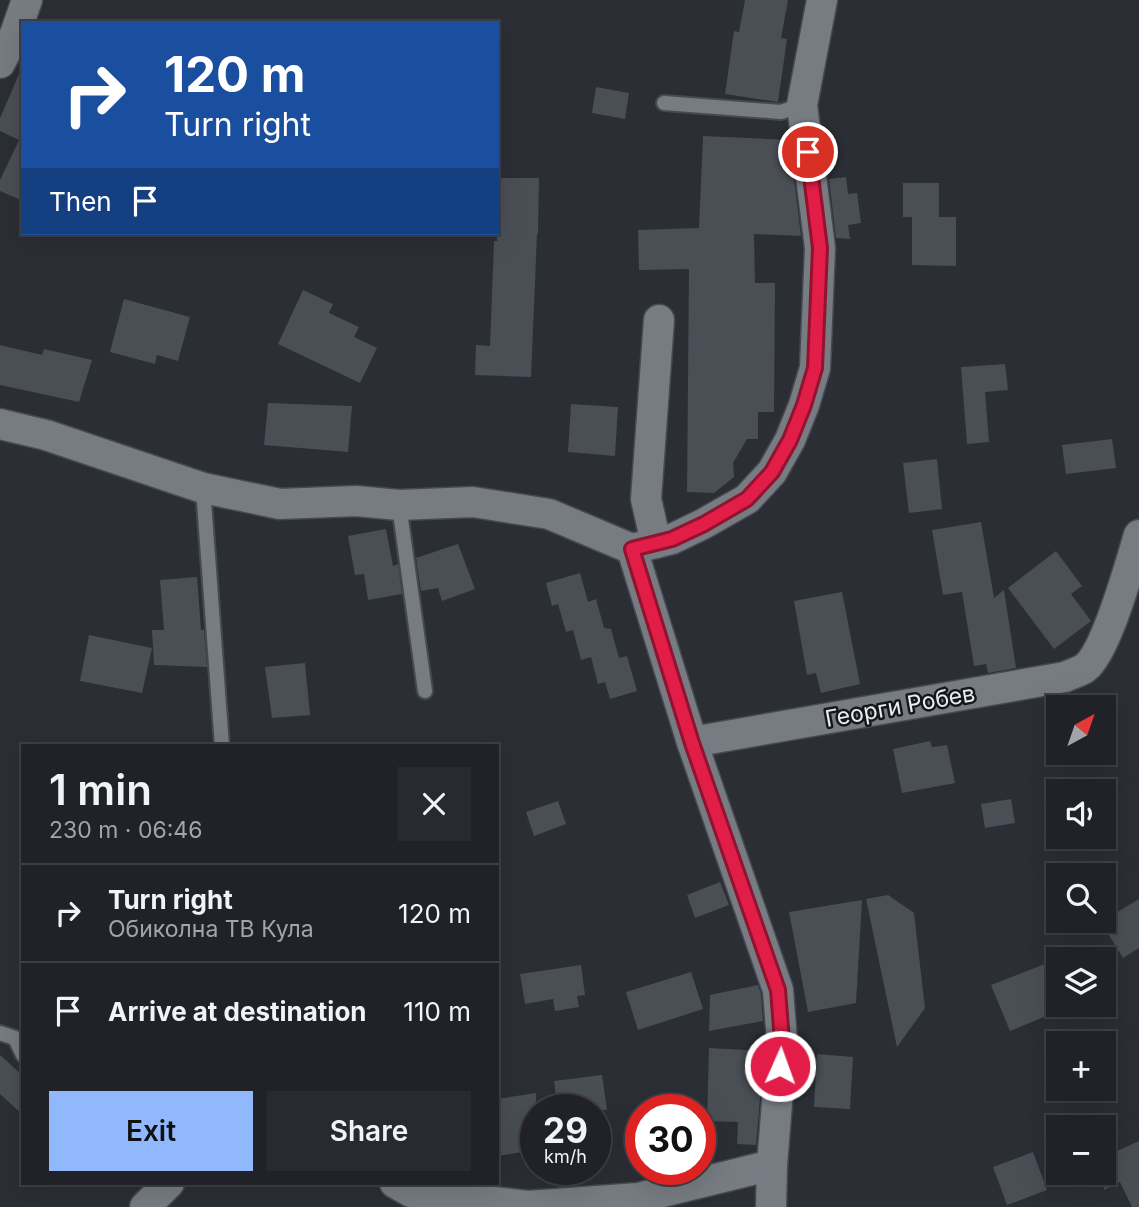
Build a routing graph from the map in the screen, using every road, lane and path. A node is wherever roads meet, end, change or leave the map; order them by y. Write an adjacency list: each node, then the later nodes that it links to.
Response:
1 (27, 0): 3 (street)
2 (822, 0): 5 (street)
3 (0, 63)
4 (664, 103): 5 (lane)
5 (802, 104): 11 (street)
6 (659, 320): 11 (street)
7 (0, 424): 8 (street)
8 (203, 488): 9 (street); 14 (lane)
9 (399, 505): 11 (street); 12 (lane)
10 (1139, 535): 13 (street, Георги Робев)
11 (644, 546): 13 (street)
12 (425, 691)
13 (692, 743): 17 (street)
14 (222, 744)
15 (0, 1033): 16 (lane)
16 (21, 1051)
17 (772, 1165): 19 (street); 21 (street)
18 (167, 1185): 20 (street)
19 (399, 1185)
20 (145, 1207)
21 (771, 1207)

